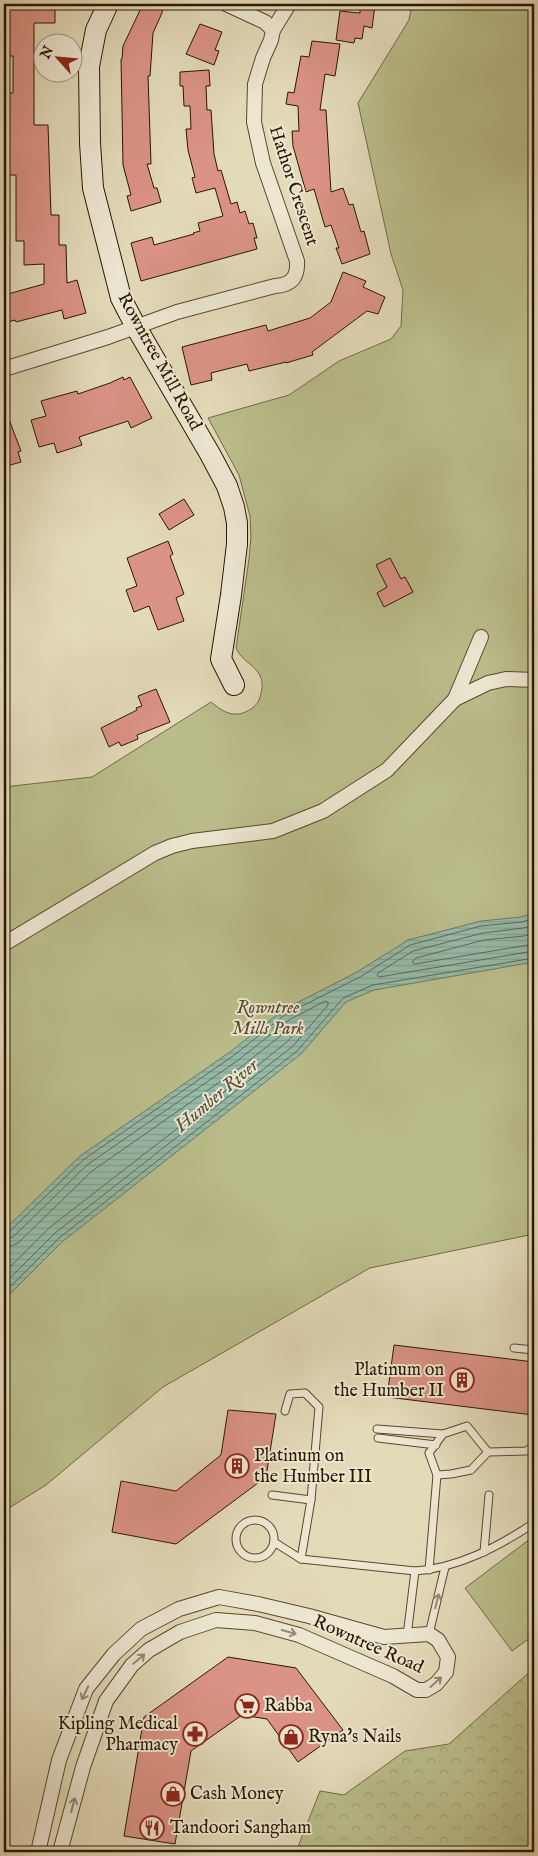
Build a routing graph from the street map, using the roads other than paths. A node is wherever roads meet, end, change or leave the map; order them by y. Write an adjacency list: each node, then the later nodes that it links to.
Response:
1 (108, 4): 5 (street, Rowntree Mill Road)
2 (226, 4): 4 (street)
3 (289, 4): 4 (street, Hathor Crescent)
4 (273, 30): 5 (street, Hathor Crescent)
5 (136, 327): 6 (street); 9 (street, Rowntree Mill Road)
6 (4, 369)
7 (480, 637): 10 (street)
8 (534, 680): 10 (street)
9 (234, 685)
10 (455, 699): 11 (street)
11 (4, 944)
12 (514, 1348): 13 (lane)
13 (534, 1350)
14 (285, 1412): 24 (lane)
15 (377, 1428): 16 (lane)
16 (443, 1434): 18 (lane); 20 (lane)
17 (378, 1438): 18 (lane)
18 (436, 1444): 21 (lane)
19 (534, 1446): 20 (lane)
20 (488, 1452): 21 (lane)
21 (437, 1475): 30 (lane)
22 (272, 1495): 24 (lane)
23 (488, 1495): 27 (lane)
24 (312, 1500): 28 (lane)
25 (534, 1523): 27 (lane)
26 (274, 1542): 26 (lane); 28 (lane)
27 (484, 1552): 29 (lane)
28 (301, 1559): 31 (lane)
29 (445, 1568): 30 (lane); 32 (lane, one-way to 29)
30 (428, 1570): 31 (lane)
31 (415, 1571): 33 (lane)
32 (429, 1634): 33 (street, Rowntree Road); 35 (street, Rowntree Road, one-way to 32)
33 (407, 1636): 34 (street, Rowntree Road, one-way to 34)
34 (59, 1760): 35 (street); 36 (street, Rowntree Road)
35 (83, 1767): 37 (street, Rowntree Road, one-way to 35)
36 (38, 1852)
37 (60, 1852)

